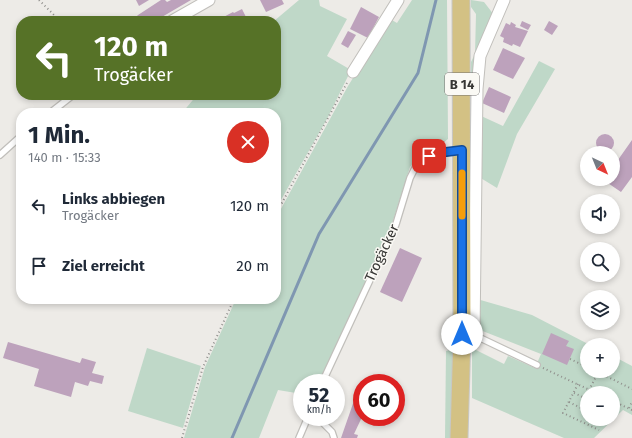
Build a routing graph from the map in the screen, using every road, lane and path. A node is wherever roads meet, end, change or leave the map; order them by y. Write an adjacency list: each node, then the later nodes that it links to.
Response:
1 (39, 0): 6 (path)
2 (209, 0): 7 (street)
3 (398, 0): 8 (street)
4 (461, 0): 12 (main road, B 14)
5 (504, 0): 16 (street)
6 (55, 16)
7 (181, 16)
8 (353, 72): 14 (path)
9 (67, 100): 10 (lane)
10 (56, 108)
11 (16, 141): 13 (lane)
12 (462, 150): 16 (main road, B 14); 20 (lane, Trogäcker)
13 (0, 156)
14 (281, 205)
15 (232, 304): 36 (path)
16 (468, 334): 19 (lane); 39 (main road, B 14)
17 (570, 359): 18 (path)
18 (580, 364)
19 (537, 365): 22 (path)
20 (326, 374)
21 (612, 378): 24 (path)
22 (578, 384): 23 (path); 25 (path)
23 (582, 386)
24 (632, 388)
25 (574, 393): 26 (path); 27 (path)
26 (580, 396)
27 (569, 402): 30 (path); 35 (path)
28 (632, 402): 31 (path)
29 (620, 405): 31 (path)
30 (580, 408)
31 (629, 408): 32 (path)
32 (632, 410)
33 (303, 426): 37 (lane)
34 (326, 426): 38 (lane)
35 (599, 430)
36 (182, 438)
37 (299, 438)
38 (334, 438)
39 (459, 438)

